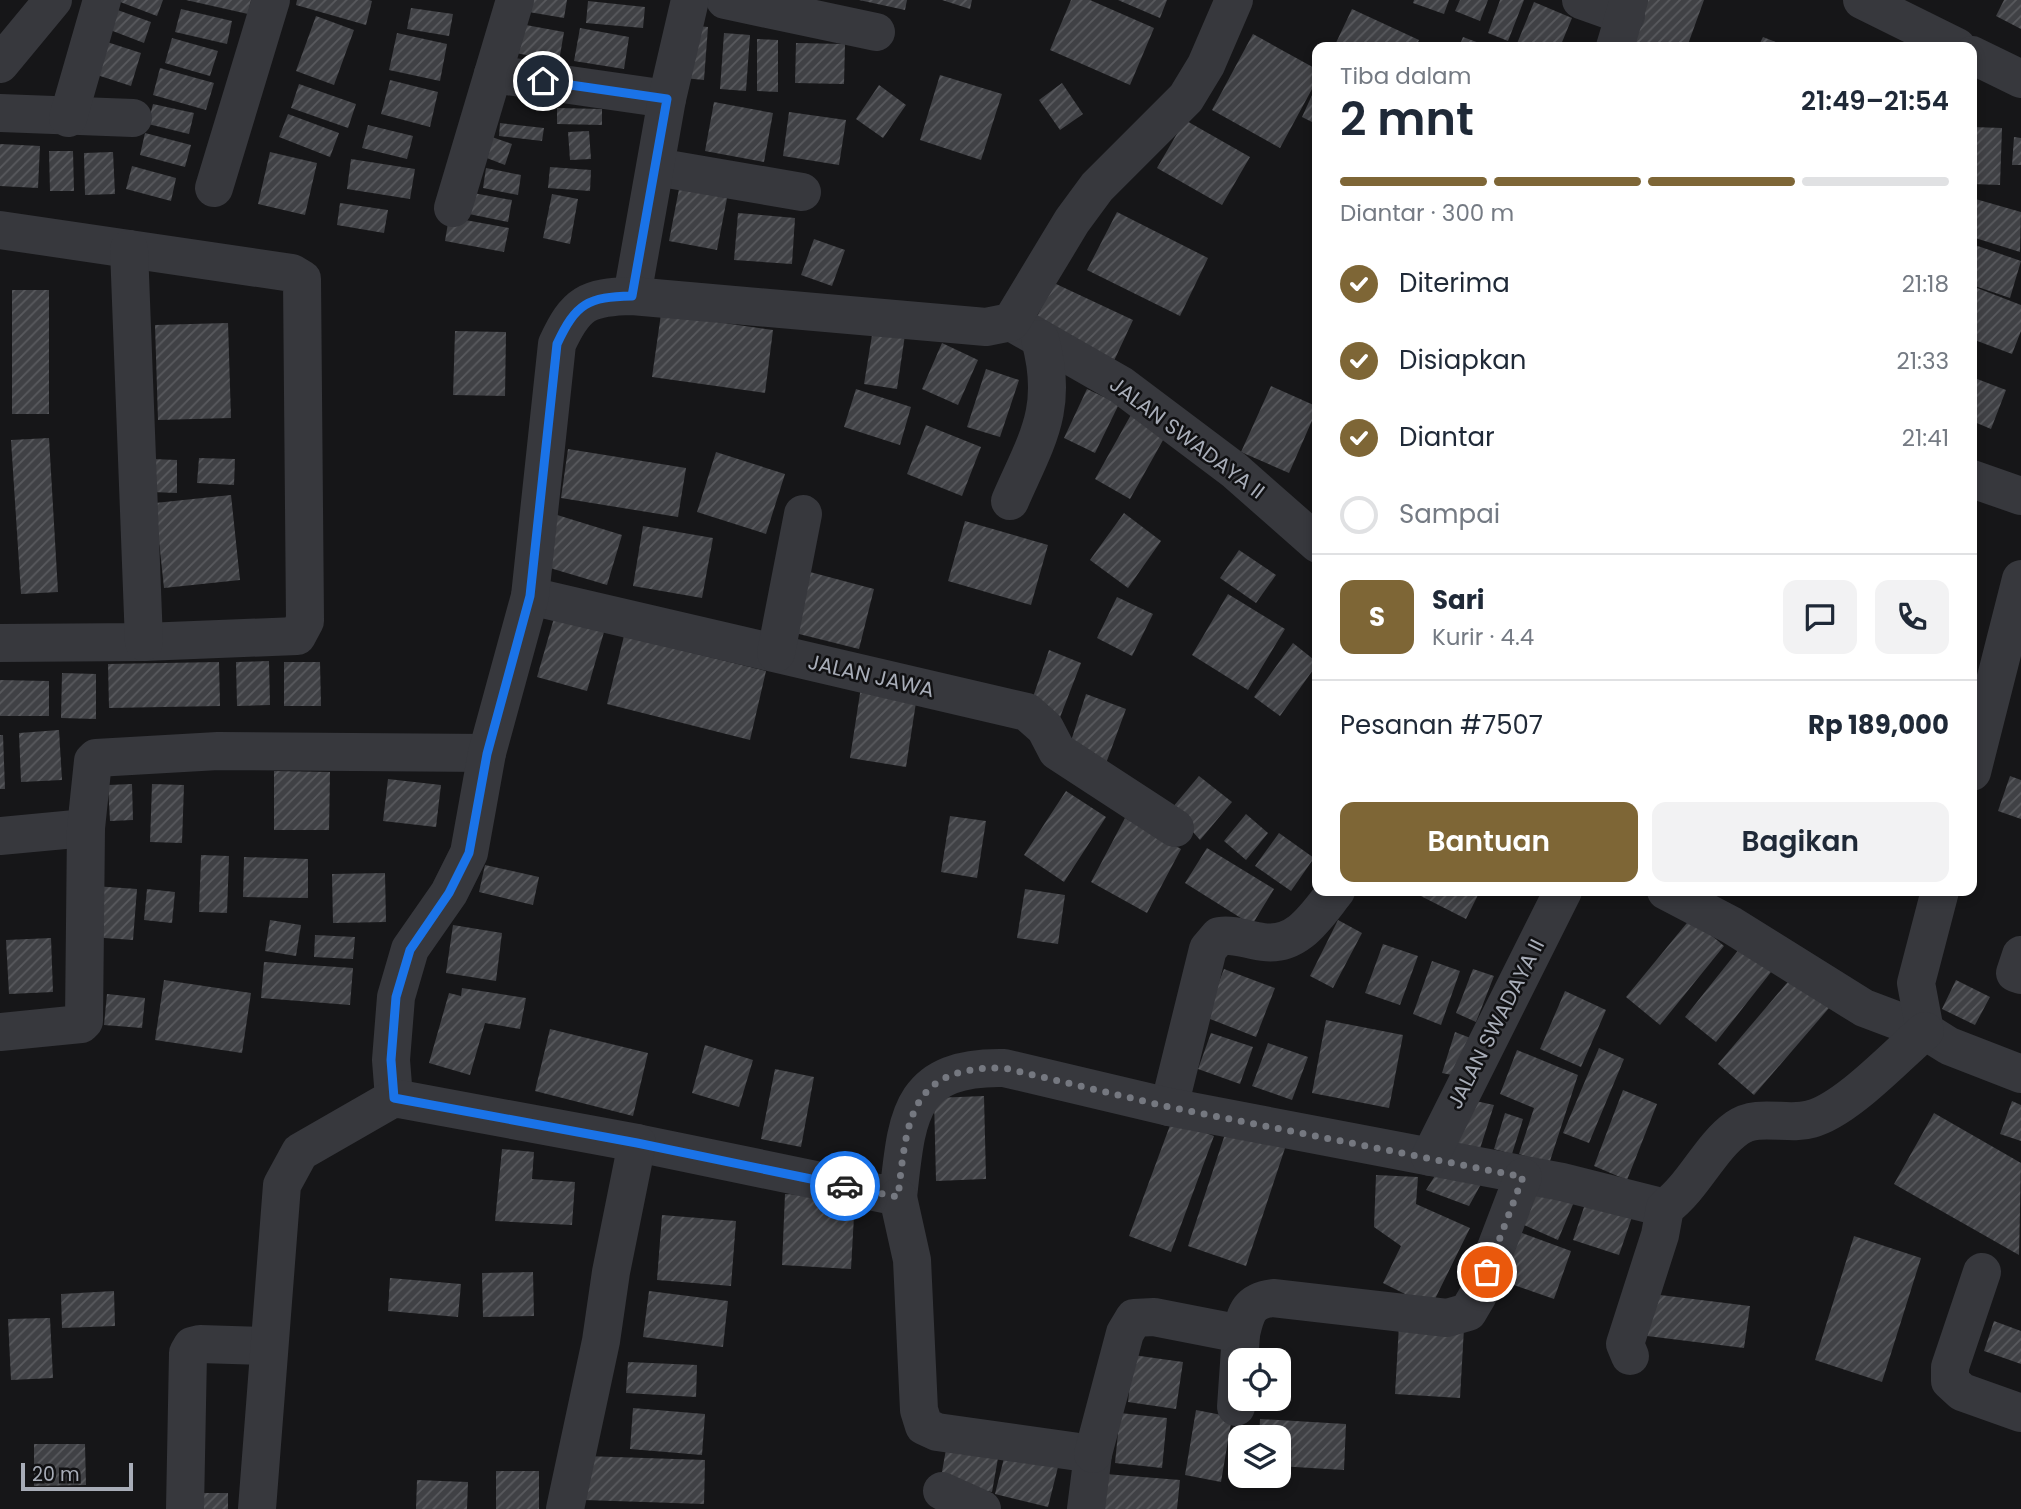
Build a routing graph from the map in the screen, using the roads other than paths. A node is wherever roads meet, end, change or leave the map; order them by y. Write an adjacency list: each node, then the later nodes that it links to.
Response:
1 (53, 0): 14 (street)
2 (102, 0): 19 (street)
3 (271, 0): 22 (street)
4 (516, 0): 15 (street)
5 (690, 0): 17 (street)
6 (725, 0): 11 (street)
7 (1234, 0): 28 (street)
8 (1581, 0): 10 (street)
9 (1862, 0): 12 (street)
10 (1624, 21)
11 (876, 32)
12 (1947, 42)
13 (1977, 57): 16 (street)
14 (0, 64)
15 (493, 74): 17 (street); 24 (street)
16 (2021, 79)
17 (667, 99): 21 (street)
18 (0, 113): 19 (street)
19 (68, 118): 20 (street)
20 (133, 118)
21 (656, 167): 23 (street); 27 (street)
22 (214, 188)
23 (802, 192)
24 (453, 208)
25 (0, 230): 26 (street)
26 (129, 249): 36 (street); 36 (street)
27 (632, 296): 28 (street); 35 (street)
28 (1026, 331): 31 (street); 33 (street, JALAN SWADAYA II)
29 (1977, 481): 30 (street)
30 (2021, 496)
31 (1010, 501)
32 (803, 514): 38 (street)
33 (1312, 539)
34 (2021, 579): 39 (street)
35 (530, 596): 38 (street, JALAN JAWA); 40 (street)
36 (144, 642): 37 (street)
37 (0, 643)
38 (776, 653): 43 (street, JALAN JAWA)
39 (2012, 657): 41 (street)
40 (487, 754): 42 (street); 54 (street)
41 (1977, 758)
42 (86, 828): 44 (street); 52 (street)
43 (1175, 828)
44 (0, 835)
45 (1332, 896): 55 (street)
46 (1560, 896): 57 (street, JALAN SWADAYA II)
47 (1676, 896): 51 (street)
48 (1939, 896): 51 (street)
49 (2021, 955): 50 (street)
50 (2021, 975)
51 (1925, 1031): 53 (street); 60 (street)
52 (0, 1032)
53 (2021, 1074)
54 (394, 1098): 56 (street); 63 (street)
55 (1169, 1107): 57 (street); 59 (street)
56 (637, 1143): 59 (street); 71 (street)
57 (1430, 1157): 58 (street)
58 (1523, 1177): 60 (street); 62 (street)
59 (898, 1197): 67 (street)
60 (1665, 1208): 65 (street)
61 (1982, 1272): 66 (street)
62 (1241, 1334): 64 (street); 67 (street)
63 (268, 1346): 69 (street); 70 (street)
64 (1240, 1348)
65 (1630, 1356)
66 (2021, 1413)
67 (1093, 1454): 73 (street)
68 (943, 1491): 72 (street)
69 (185, 1509)
70 (257, 1509)
71 (565, 1509)
72 (982, 1509)
73 (1086, 1509)

